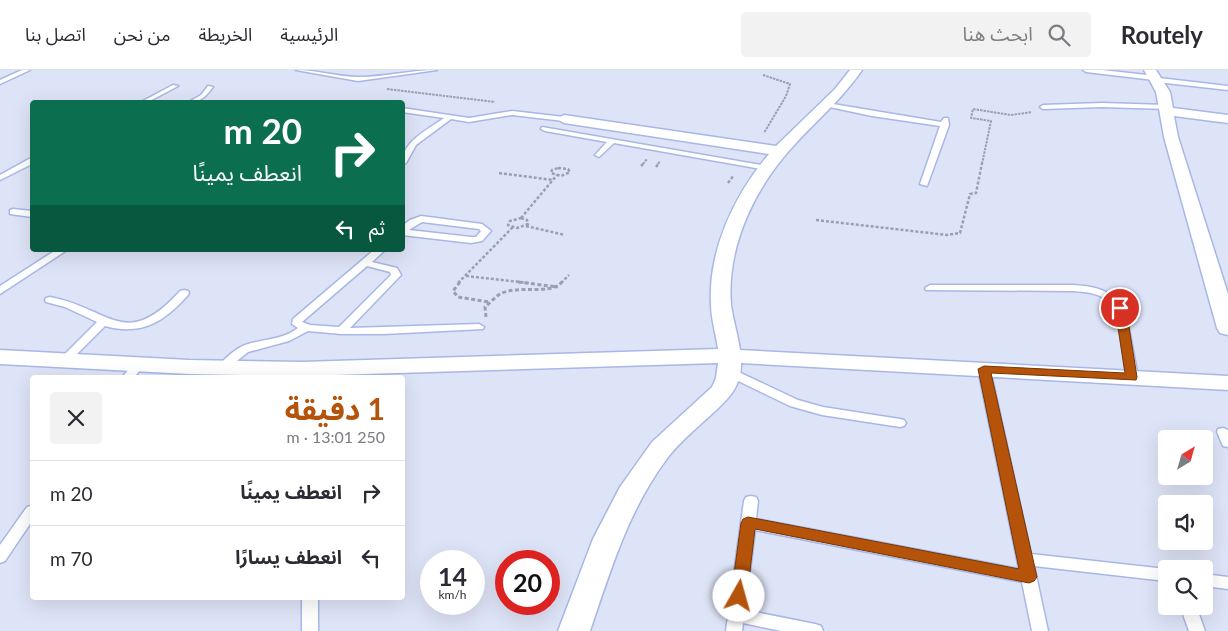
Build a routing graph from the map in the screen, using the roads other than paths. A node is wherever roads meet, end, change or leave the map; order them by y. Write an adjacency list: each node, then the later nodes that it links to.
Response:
1 (27, 70): 9 (lane)
2 (299, 70): 3 (lane)
3 (434, 70)
4 (856, 70): 15 (street)
5 (1086, 70): 7 (lane)
6 (1109, 70): 7 (lane)
7 (1129, 75): 8 (lane)
8 (1154, 76): 12 (lane); 17 (street)
9 (0, 82)
10 (175, 86): 13 (lane)
11 (210, 88): 14 (lane)
12 (1228, 88)
13 (148, 100)
14 (196, 100)
15 (827, 105): 24 (street); 30 (lane)
16 (1043, 107): 17 (lane)
17 (1167, 109): 21 (street); 45 (street)
18 (405, 110): 19 (lane)
19 (450, 118): 20 (lane); 26 (lane)
20 (564, 119): 24 (street)
21 (1228, 119)
22 (544, 129): 23 (lane)
23 (612, 141): 25 (lane); 28 (lane)
24 (780, 151): 28 (street)
25 (598, 155)
26 (405, 158)
27 (30, 162): 29 (lane)
28 (767, 168): 49 (street)
29 (0, 178)
30 (924, 184)
31 (13, 212): 32 (lane)
32 (30, 214)
33 (405, 229): 34 (lane)
34 (405, 232)
35 (59, 252): 39 (lane)
36 (378, 252): 37 (lane)
37 (365, 264): 44 (lane); 46 (lane)
38 (930, 288): 54 (lane)
39 (0, 291)
40 (184, 293): 42 (lane)
41 (50, 300): 42 (lane)
42 (104, 322): 48 (lane)
43 (479, 327): 46 (lane)
44 (306, 328): 46 (lane); 50 (lane)
45 (1228, 328)
46 (340, 331)
47 (0, 357): 48 (street)
48 (65, 360): 52 (street)
49 (730, 364): 51 (street); 53 (street); 56 (lane); 70 (street)
50 (223, 367): 52 (street); 53 (street)
51 (984, 369): 54 (street); 61 (lane)
52 (133, 371)
53 (302, 373)
54 (1132, 377): 55 (street)
55 (1228, 383)
56 (900, 423)
57 (751, 501): 59 (lane)
58 (30, 514): 60 (lane)
59 (748, 523): 63 (lane); 68 (lane)
60 (0, 557)
61 (1025, 559): 62 (lane); 63 (lane)
62 (1158, 575)
63 (1029, 577): 72 (lane)
64 (1213, 581): 65 (lane)
65 (1228, 583)
66 (310, 600): 69 (lane)
67 (1191, 615): 73 (lane)
68 (735, 623): 71 (lane)
69 (310, 631)
70 (574, 631)
71 (815, 631)
72 (1040, 631)
73 (1197, 631)

